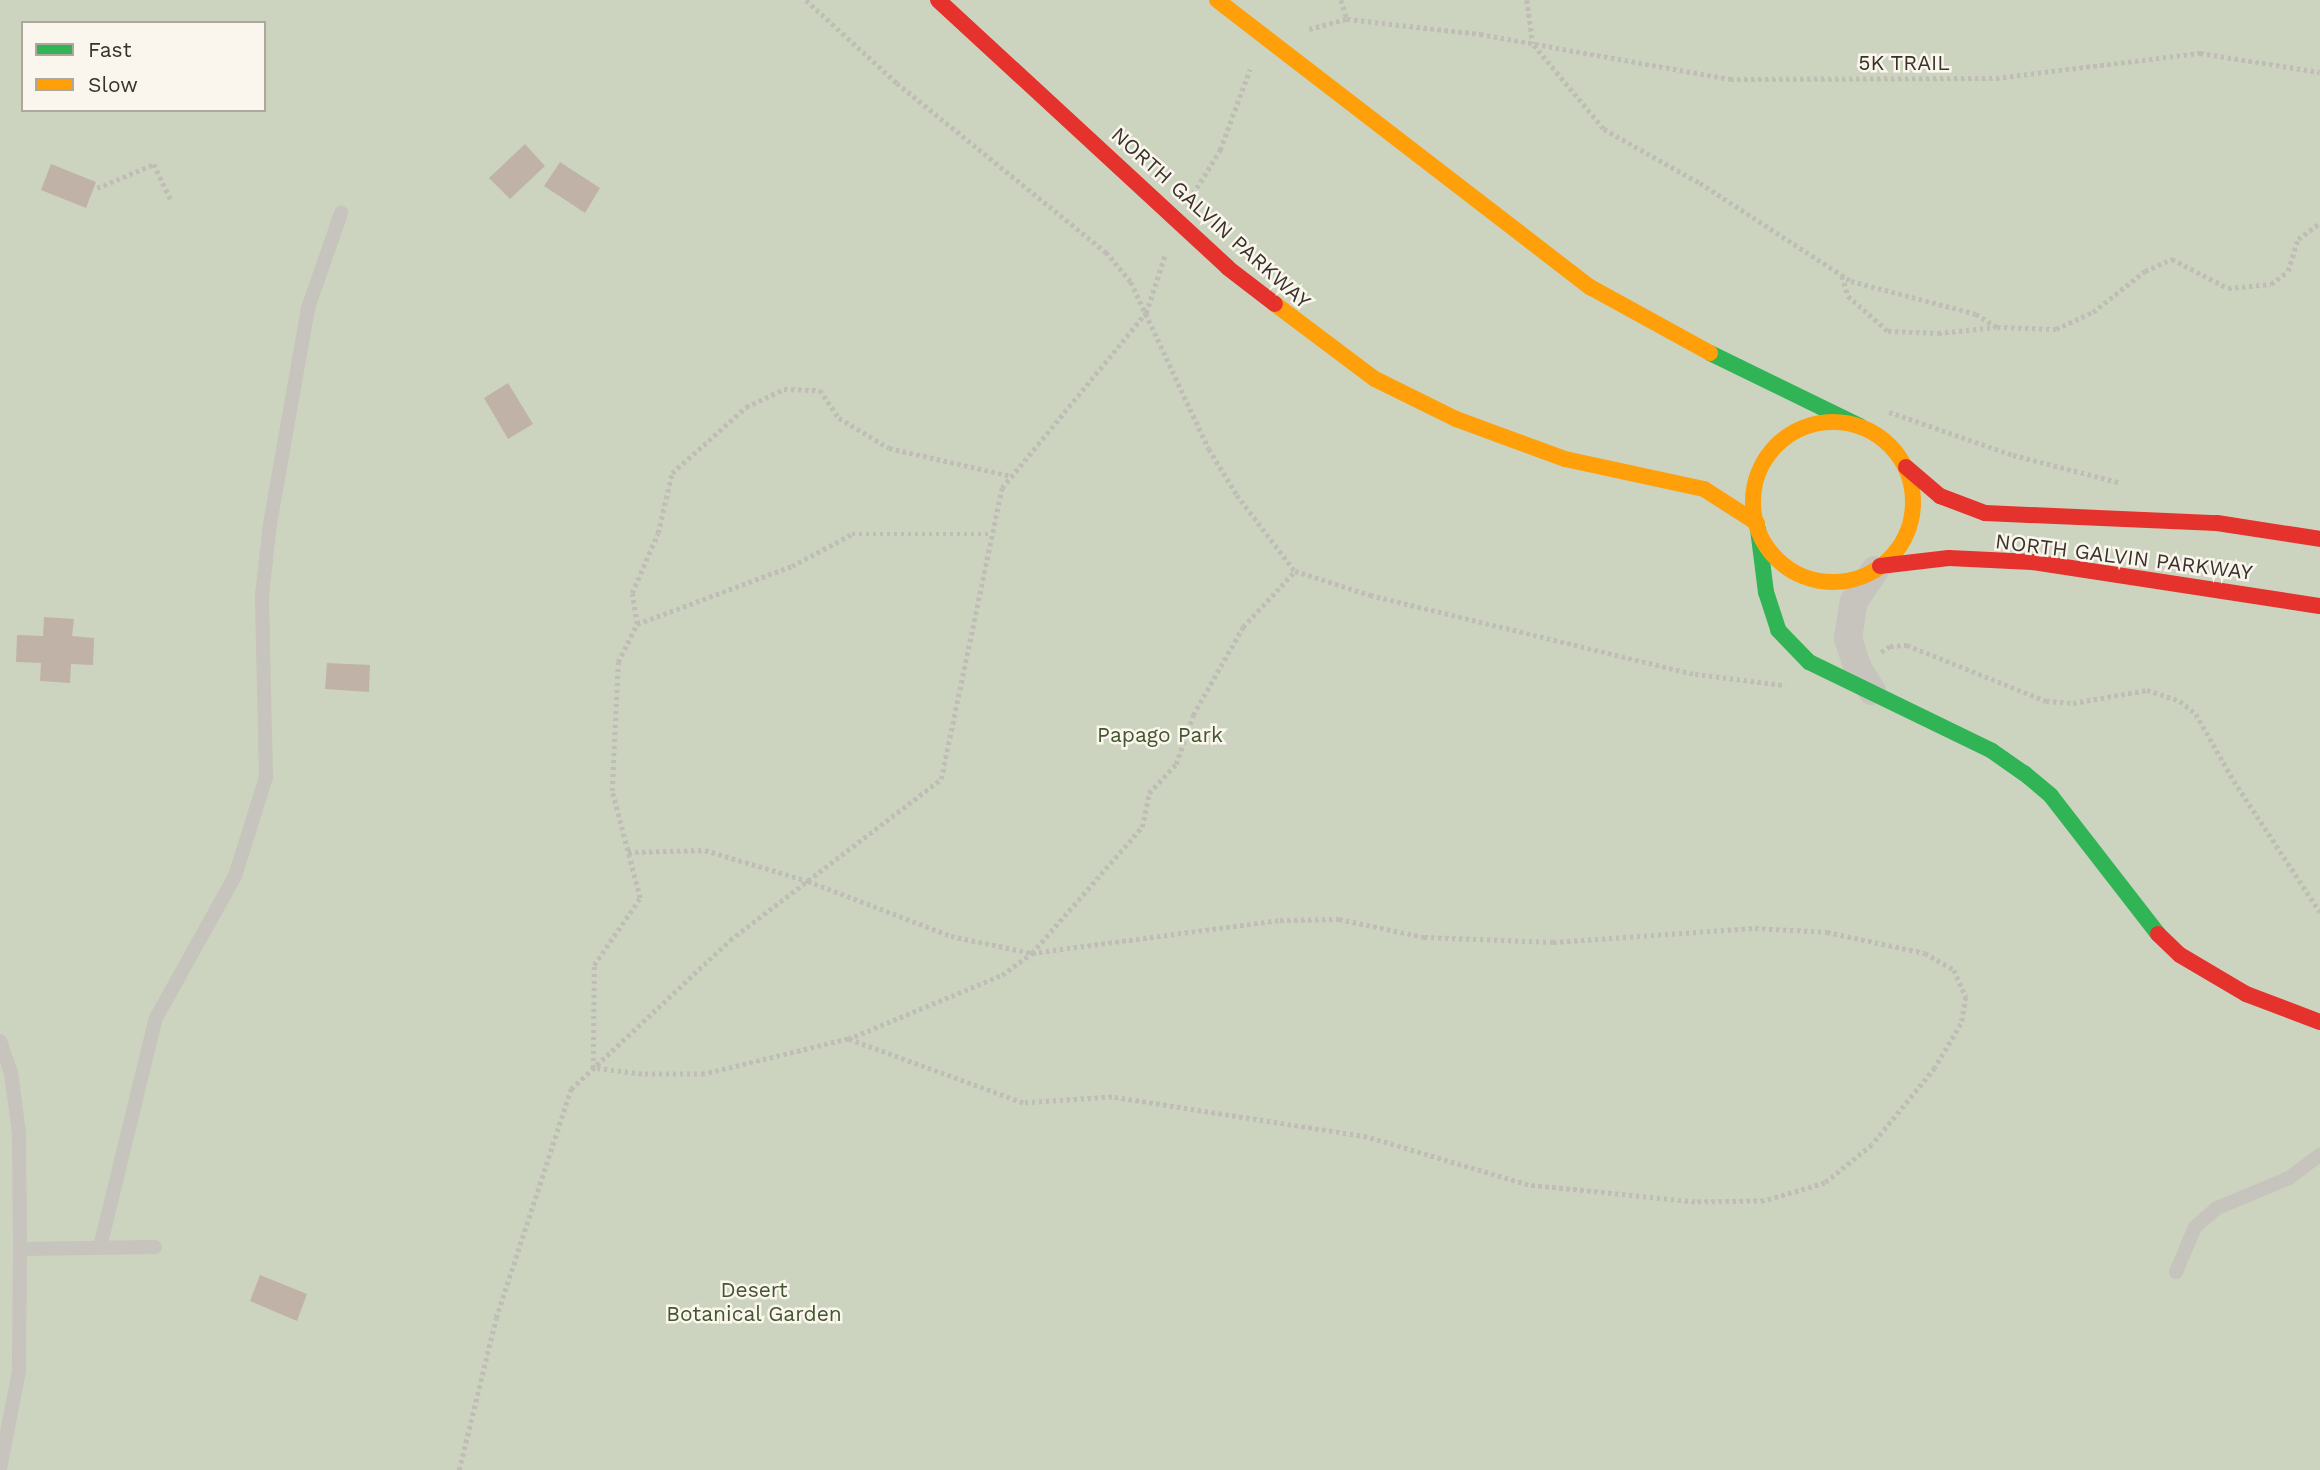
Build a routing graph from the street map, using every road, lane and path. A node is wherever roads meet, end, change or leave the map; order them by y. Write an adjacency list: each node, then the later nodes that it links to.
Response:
1 (806, 0): 14 (path)
2 (938, 0): 21 (main road, NORTH GALVIN PARKWAY)
3 (1217, 0): 17 (main road)
4 (1341, 0): 6 (path)
5 (1527, 0): 7 (path)
6 (1347, 19)
7 (1534, 44): 8 (path, 5K TRAIL); 13 (path)
8 (2320, 72)
9 (97, 188): 10 (path)
10 (172, 202)
11 (341, 213): 40 (lane)
12 (2320, 223): 15 (path)
13 (1842, 276): 15 (path); 15 (path)
14 (1146, 313): 19 (path); 25 (path)
15 (1997, 327)
16 (1885, 411): 20 (path)
17 (1860, 426): 18 (main road); 21 (main road)
18 (1906, 467): 23 (main road, NORTH GALVIN PARKWAY); 24 (main road)
19 (1012, 476): 22 (path); 27 (path)
20 (2130, 485)
21 (1758, 526): 24 (main road); 30 (main road)
22 (992, 534): 27 (path); 32 (path)
23 (2320, 539)
24 (1877, 568): 26 (main road, NORTH GALVIN PARKWAY); 30 (street)
25 (1295, 571): 29 (path); 34 (path)
26 (2320, 606)
27 (636, 624): 31 (path)
28 (1880, 652): 33 (path)
29 (1796, 685)
30 (1872, 691): 35 (main road)
31 (628, 852): 32 (path); 38 (path)
32 (808, 881): 34 (path); 38 (path)
33 (2320, 912)
34 (1032, 953): 36 (path); 36 (path)
35 (2320, 1022)
36 (848, 1039): 38 (path)
37 (0, 1041): 42 (lane)
38 (593, 1068): 45 (path)
39 (2320, 1155): 43 (lane)
40 (100, 1247): 41 (lane); 42 (lane)
41 (155, 1247)
42 (20, 1249): 44 (lane)
43 (2176, 1272)
44 (0, 1469)
45 (459, 1470)

